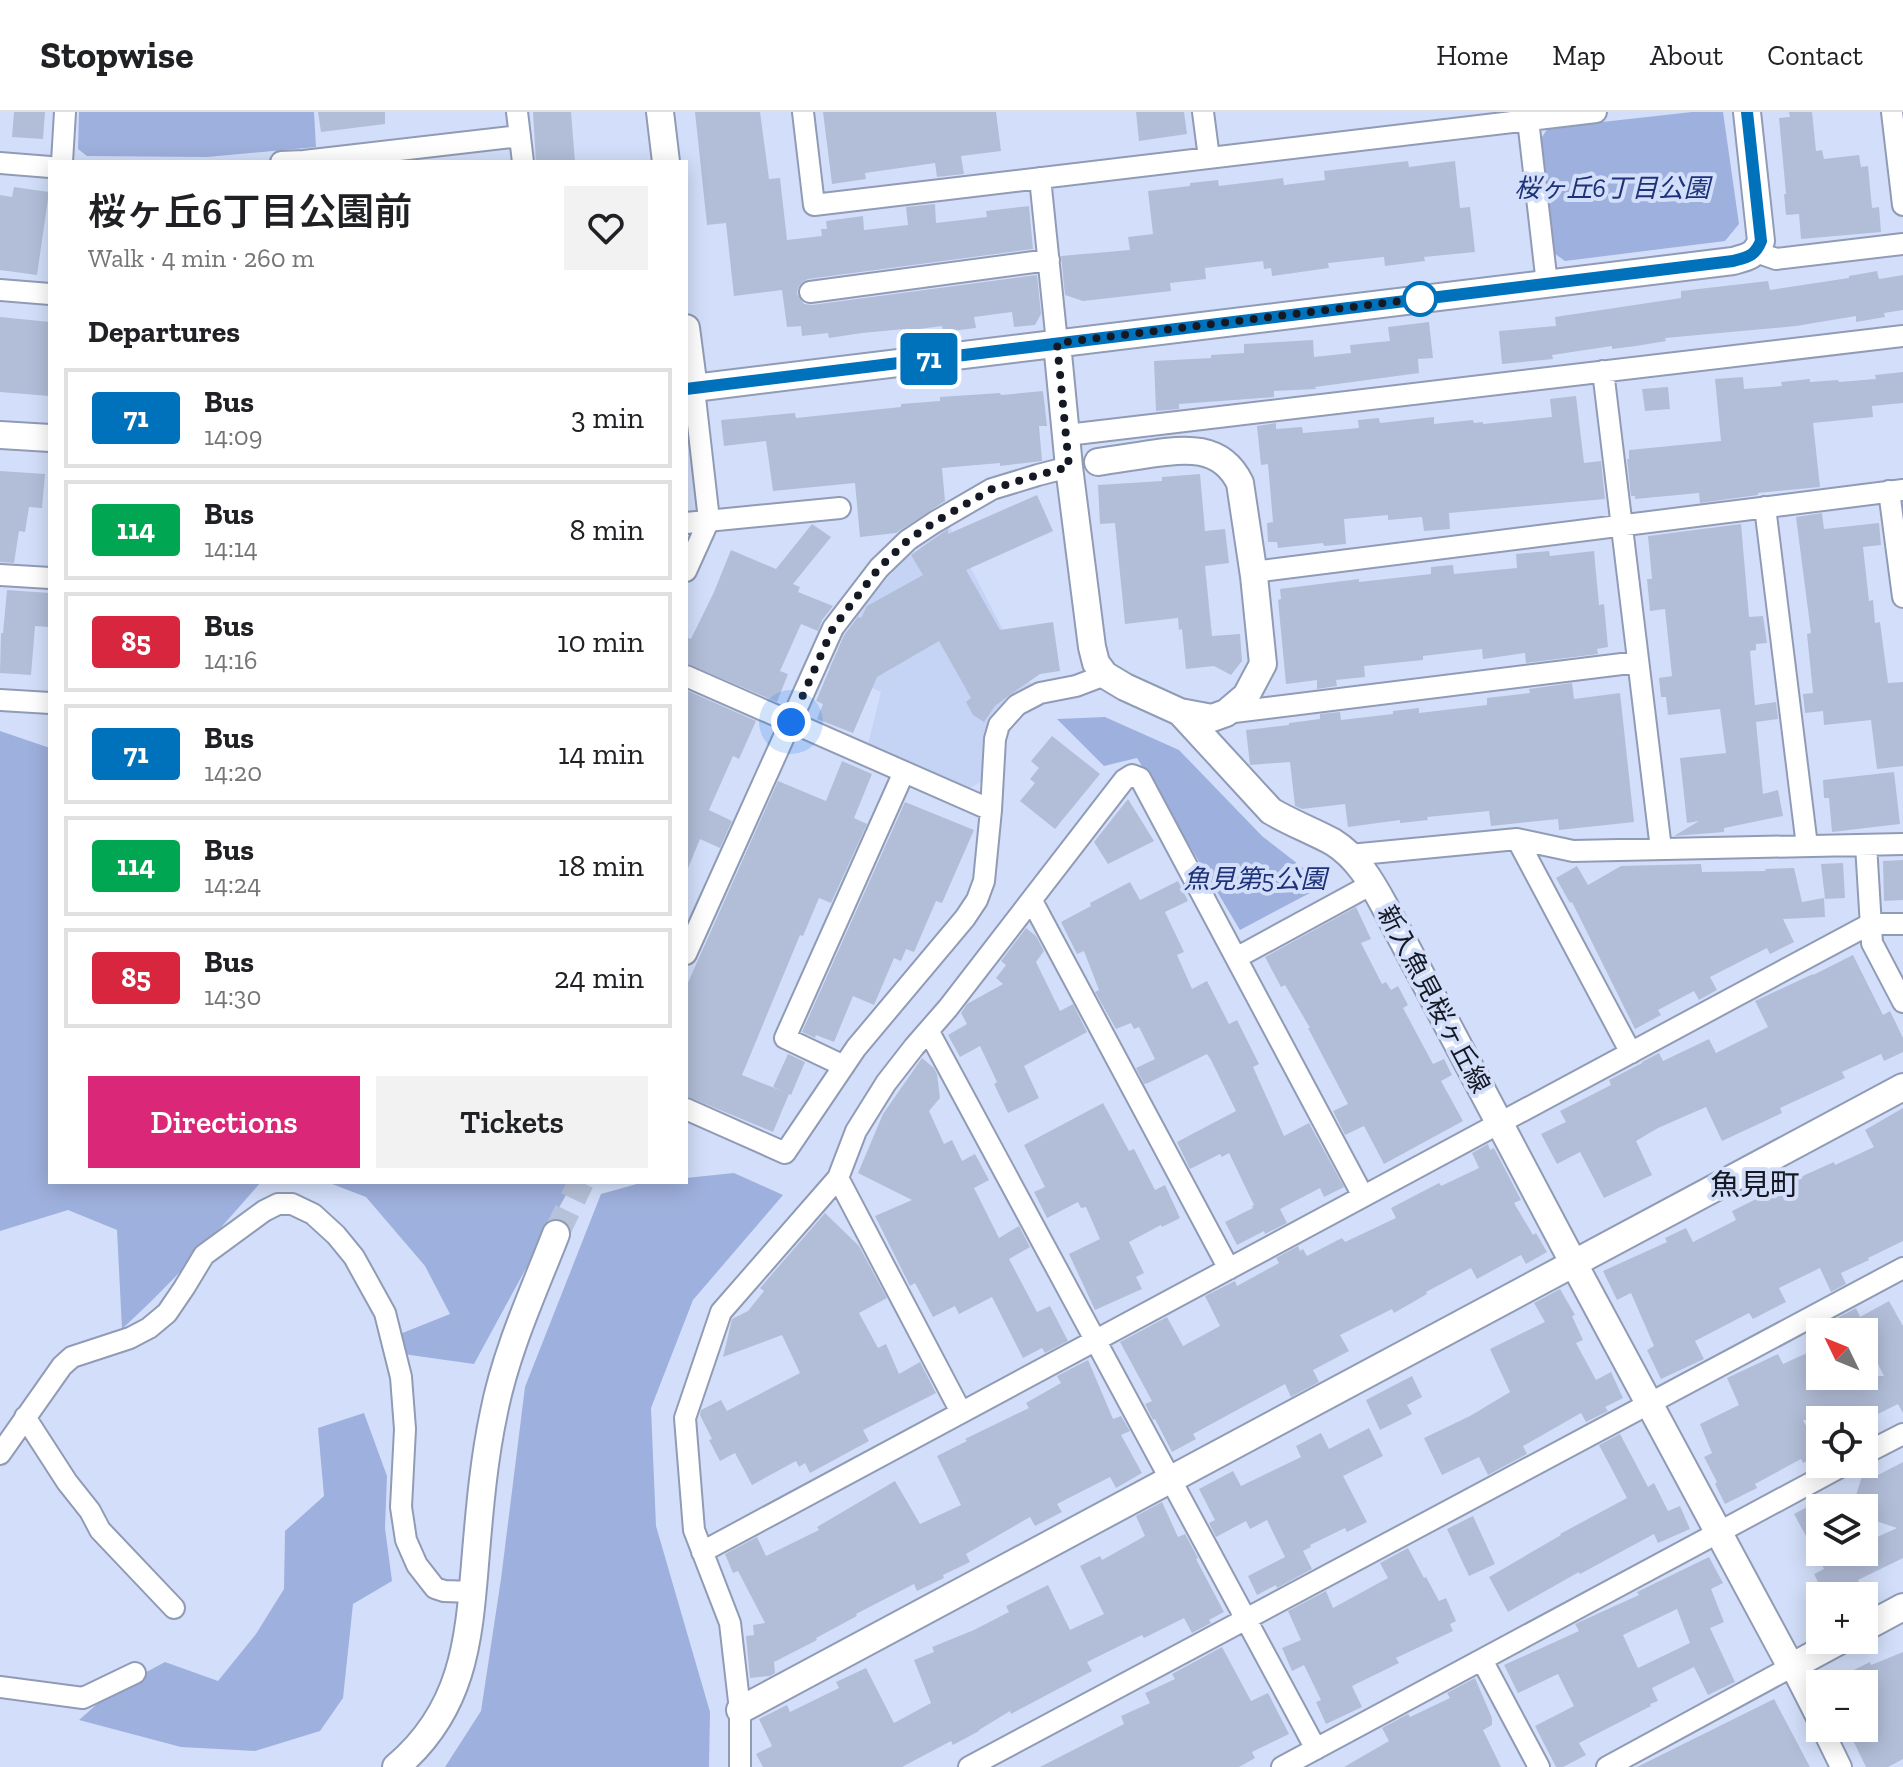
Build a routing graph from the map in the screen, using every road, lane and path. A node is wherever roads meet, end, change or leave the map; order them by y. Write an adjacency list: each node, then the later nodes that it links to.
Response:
1 (65, 112): 12 (street)
2 (517, 112): 10 (street)
3 (660, 112): 15 (street)
4 (803, 112): 18 (street)
5 (1203, 112): 11 (street)
6 (1596, 112): 9 (street)
7 (1747, 112): 21 (street)
8 (1892, 112): 19 (street)
9 (1528, 120): 11 (street); 23 (street)
10 (520, 136): 13 (street); 14 (street)
11 (1209, 158): 18 (street)
12 (62, 160)
13 (313, 160)
14 (523, 160)
15 (666, 160)
16 (0, 163): 17 (street)
17 (48, 167)
18 (1040, 178): 22 (street)
19 (1903, 205)
20 (1903, 244): 21 (street)
21 (1756, 252): 23 (street)
22 (1049, 260): 25 (street); 28 (street)
23 (1547, 284): 28 (street)
24 (0, 290): 26 (street)
25 (810, 292)
26 (48, 294)
27 (1903, 336): 30 (street)
28 (1057, 343): 31 (street); 33 (street)
29 (688, 358): 31 (street)
30 (1603, 371): 33 (street); 42 (street)
31 (690, 389): 40 (street)
32 (0, 435): 34 (street)
33 (1067, 435): 36 (street)
34 (48, 438)
35 (1098, 462): 44 (street)
36 (1069, 467): 49 (street); 55 (street)
37 (1896, 490): 38 (street); 47 (street)
38 (1765, 507): 42 (street); 61 (street)
39 (840, 508): 40 (street)
40 (709, 520): 41 (street); 43 (street)
41 (688, 523)
42 (1621, 525): 44 (street); 48 (street)
43 (688, 567)
44 (1253, 572): 54 (street)
45 (0, 575): 46 (street)
46 (48, 578)
47 (1903, 597)
48 (1638, 662): 54 (street); 62 (street)
49 (1105, 675): 53 (street, 新入魚見桜ヶ丘線); 57 (street)
50 (688, 677): 55 (street)
51 (0, 700): 52 (street)
52 (48, 703)
53 (1180, 712): 54 (street); 63 (street, 新入魚見桜ヶ丘線)
54 (1226, 713)
55 (791, 722): 56 (street); 68 (street)
56 (904, 772): 57 (street); 73 (street)
57 (991, 810): 73 (street)
58 (1517, 839): 62 (street); 63 (street); 72 (street)
59 (1903, 844): 60 (street)
60 (1866, 845): 61 (street); 66 (street)
61 (1807, 846): 62 (street)
62 (1661, 849)
63 (1350, 855): 64 (street, 新入魚見桜ヶ丘線)
64 (1372, 884): 69 (street); 76 (street, 新入魚見桜ヶ丘線)
65 (1032, 901): 69 (street); 71 (street); 82 (street)
66 (1870, 924): 67 (street); 70 (street); 72 (street)
67 (1903, 924)
68 (688, 950)
69 (1236, 958): 78 (street)
70 (1903, 1002)
71 (929, 1032): 77 (street); 83 (street)
72 (1631, 1053): 76 (street)
73 (844, 1066): 75 (street)
74 (1903, 1087): 80 (street)
75 (688, 1110)
76 (1500, 1123): 78 (street); 80 (street, 新入魚見桜ヶ丘線)
77 (838, 1178): 85 (street); 93 (street)
78 (1363, 1196): 82 (street)
79 (556, 1234): 94 (street)
80 (1574, 1264): 84 (street, 新入魚見桜ヶ丘線); 91 (street)
81 (1903, 1268): 84 (street)
82 (1229, 1269): 83 (street)
83 (1095, 1340): 85 (street); 91 (street)
84 (1649, 1403): 92 (street, 新入魚見桜ヶ丘線); 97 (street)
85 (961, 1412): 93 (street)
86 (25, 1417): 89 (street); 94 (street); 96 (street)
87 (1903, 1434): 88 (street)
88 (1878, 1447)
89 (0, 1454)
90 (1820, 1478): 92 (street)
91 (1171, 1480): 97 (street); 105 (street)
92 (1719, 1532): 100 (street); 101 (street, 新入魚見桜ヶ丘線)
93 (702, 1552): 105 (street)
94 (473, 1592): 108 (street)
95 (1903, 1607): 98 (street)
96 (174, 1608)
97 (1245, 1619): 107 (street); 110 (street)
98 (1878, 1620)
99 (1815, 1654): 101 (street)
100 (1482, 1660): 107 (street); 112 (street)
101 (1791, 1667): 104 (street); 113 (street)
102 (135, 1673): 103 (street)
103 (0, 1687)
104 (1806, 1696)
105 (740, 1710): 109 (street)
106 (1829, 1742): 114 (street)
107 (1316, 1749): 111 (street)
108 (396, 1767)
109 (740, 1767)
110 (969, 1767)
111 (1282, 1767)
112 (1539, 1767)
113 (1607, 1767)
114 (1841, 1767)

